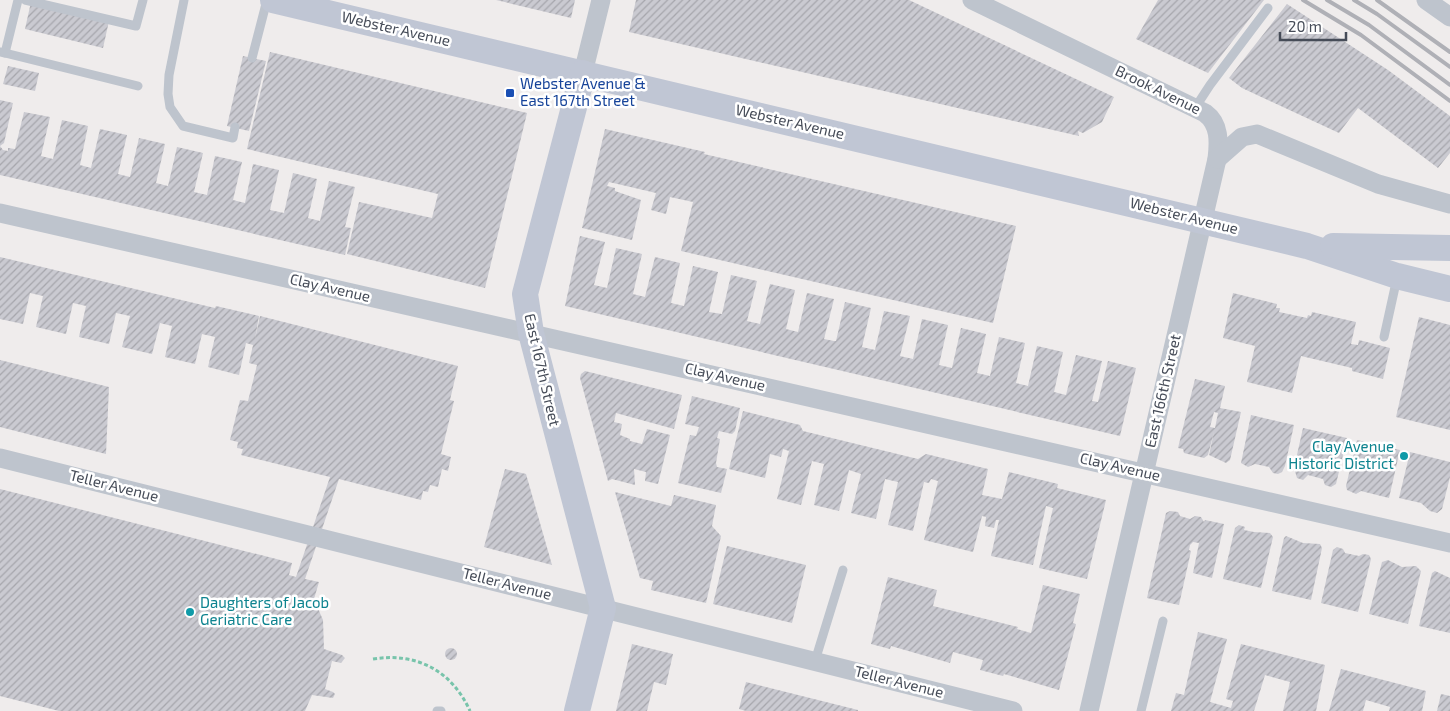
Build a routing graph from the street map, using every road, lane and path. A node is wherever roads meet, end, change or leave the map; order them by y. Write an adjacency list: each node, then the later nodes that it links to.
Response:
1 (18, 0): 12 (lane)
2 (25, 0): 3 (lane)
3 (142, 0)
4 (184, 0): 17 (lane)
5 (267, 0): 13 (lane)
6 (273, 0): 14 (main road, Webster Avenue)
7 (601, 0): 14 (street, East 167th Street)
8 (972, 0): 16 (street, Brook Avenue)
9 (1426, 0): 11 (street)
10 (1268, 8): 16 (lane)
11 (1450, 17)
12 (2, 53): 15 (lane)
13 (252, 58)
14 (582, 72): 21 (main road, Webster Avenue); 26 (main road, East 167th Street)
15 (138, 86)
16 (1196, 108): 18 (street, Brook Avenue)
17 (235, 128)
18 (1217, 159): 19 (street); 21 (street, East 166th Street)
19 (1450, 204)
20 (0, 213): 26 (street, Clay Avenue)
21 (1202, 220): 22 (main road, Webster Avenue); 29 (street, East 166th Street)
22 (1307, 246): 23 (main road, Webster Avenue); 24 (main road, Webster Avenue)
23 (1450, 248)
24 (1398, 276): 25 (main road, Webster Avenue); 27 (lane)
25 (1450, 289)
26 (531, 333): 29 (street, Clay Avenue); 32 (main road, East 167th Street)
27 (1384, 337)
28 (0, 458): 32 (street, Teller Avenue)
29 (1144, 473): 30 (street, Clay Avenue); 41 (street, East 166th Street)
30 (1450, 544)
31 (843, 570): 35 (lane)
32 (603, 608): 35 (street, Teller Avenue); 39 (main road, East 167th Street)
33 (1163, 621): 42 (lane)
34 (373, 659): 38 (path)
35 (815, 661): 40 (street, Teller Avenue)
36 (437, 711): 37 (lane)
37 (442, 711)
38 (470, 711)
39 (577, 711)
40 (1013, 711)
41 (1089, 711)
42 (1141, 711)

